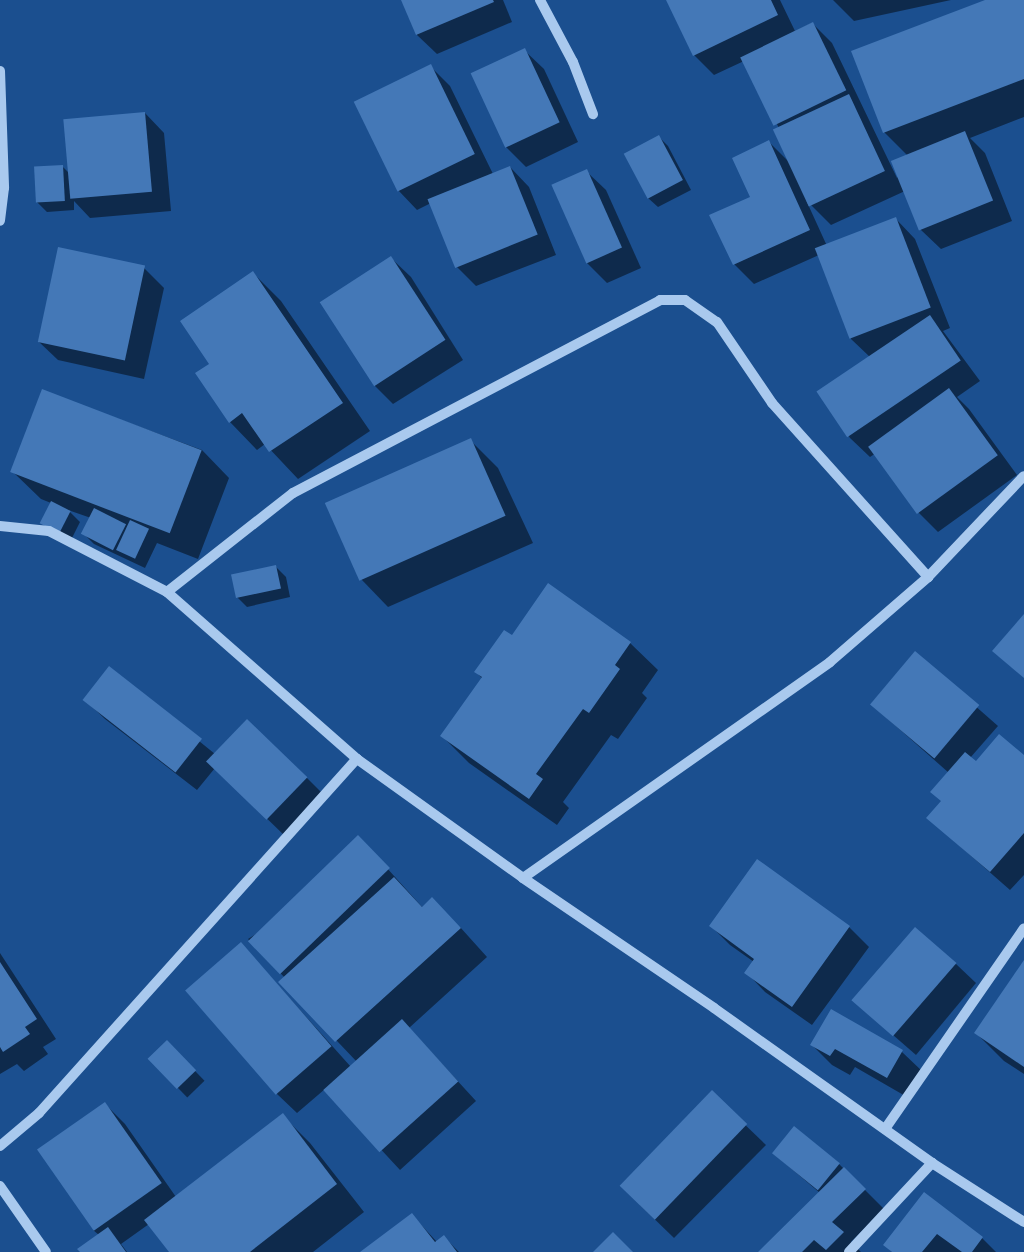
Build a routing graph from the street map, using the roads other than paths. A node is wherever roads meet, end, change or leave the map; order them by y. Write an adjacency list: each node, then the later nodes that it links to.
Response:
1 (540, 0): 3 (street)
2 (0, 71): 4 (street)
3 (592, 114)
4 (0, 221)
5 (1024, 476): 7 (street)
6 (0, 526): 8 (street)
7 (928, 577): 8 (street); 10 (street)
8 (167, 592): 9 (street)
9 (357, 759): 10 (street); 13 (street)
10 (523, 878): 12 (street)
11 (1024, 928): 12 (street)
12 (885, 1129): 14 (street)
13 (0, 1146)
14 (932, 1162): 16 (street); 18 (street)
15 (0, 1186): 17 (street)
16 (1024, 1222)
17 (46, 1252)
18 (849, 1252)

